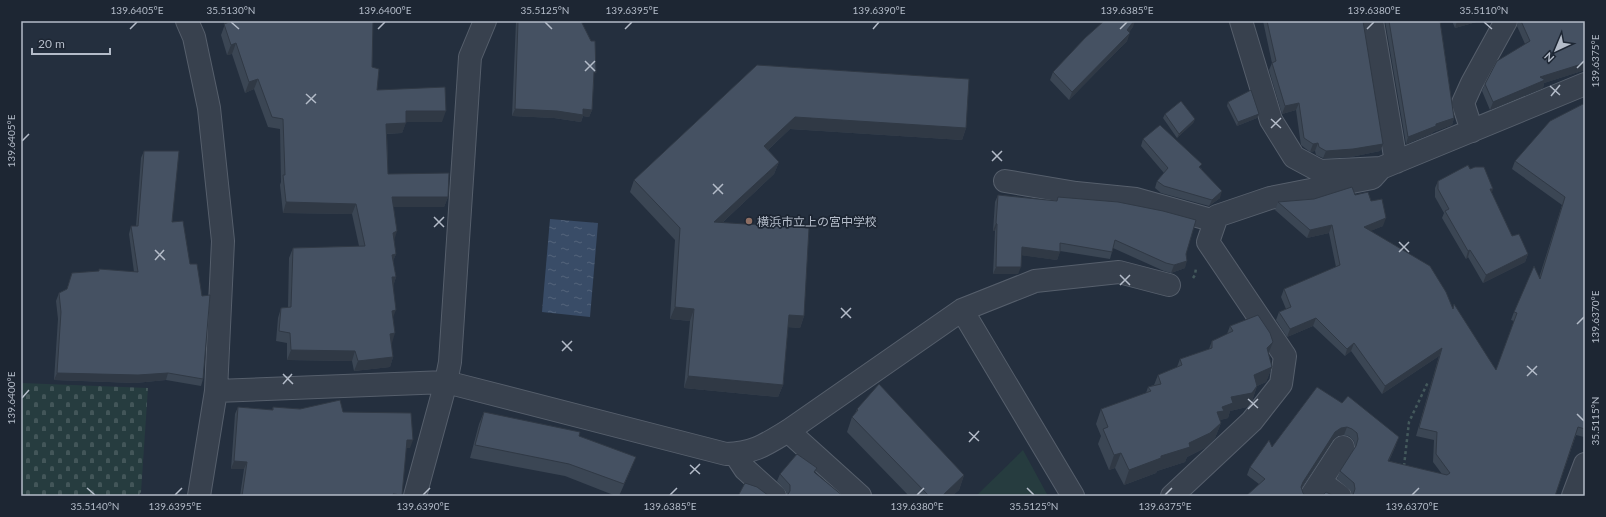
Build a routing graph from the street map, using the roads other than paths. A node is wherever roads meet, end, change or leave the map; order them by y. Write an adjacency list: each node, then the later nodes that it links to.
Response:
1 (187, 21): 14 (street)
2 (485, 21): 13 (street)
3 (1241, 21): 8 (street)
4 (1372, 21): 8 (street)
5 (1506, 21): 7 (street)
6 (1585, 84): 7 (street)
7 (1472, 130): 8 (street)
8 (1389, 165): 10 (street)
9 (1006, 181): 10 (street)
10 (1215, 221): 25 (street)
11 (1169, 285): 12 (street)
12 (962, 310): 15 (street); 24 (street)
13 (446, 382): 14 (street); 17 (street); 21 (street)
14 (216, 391): 20 (street)
15 (788, 431): 17 (street); 23 (street)
16 (1343, 447): 19 (street)
17 (735, 454): 22 (street)
18 (1585, 464): 27 (street)
19 (1316, 489): 26 (street)
20 (198, 496)
21 (415, 496)
22 (775, 496)
23 (860, 496)
24 (1073, 496)
25 (1172, 496)
26 (1340, 496)
27 (1573, 496)

